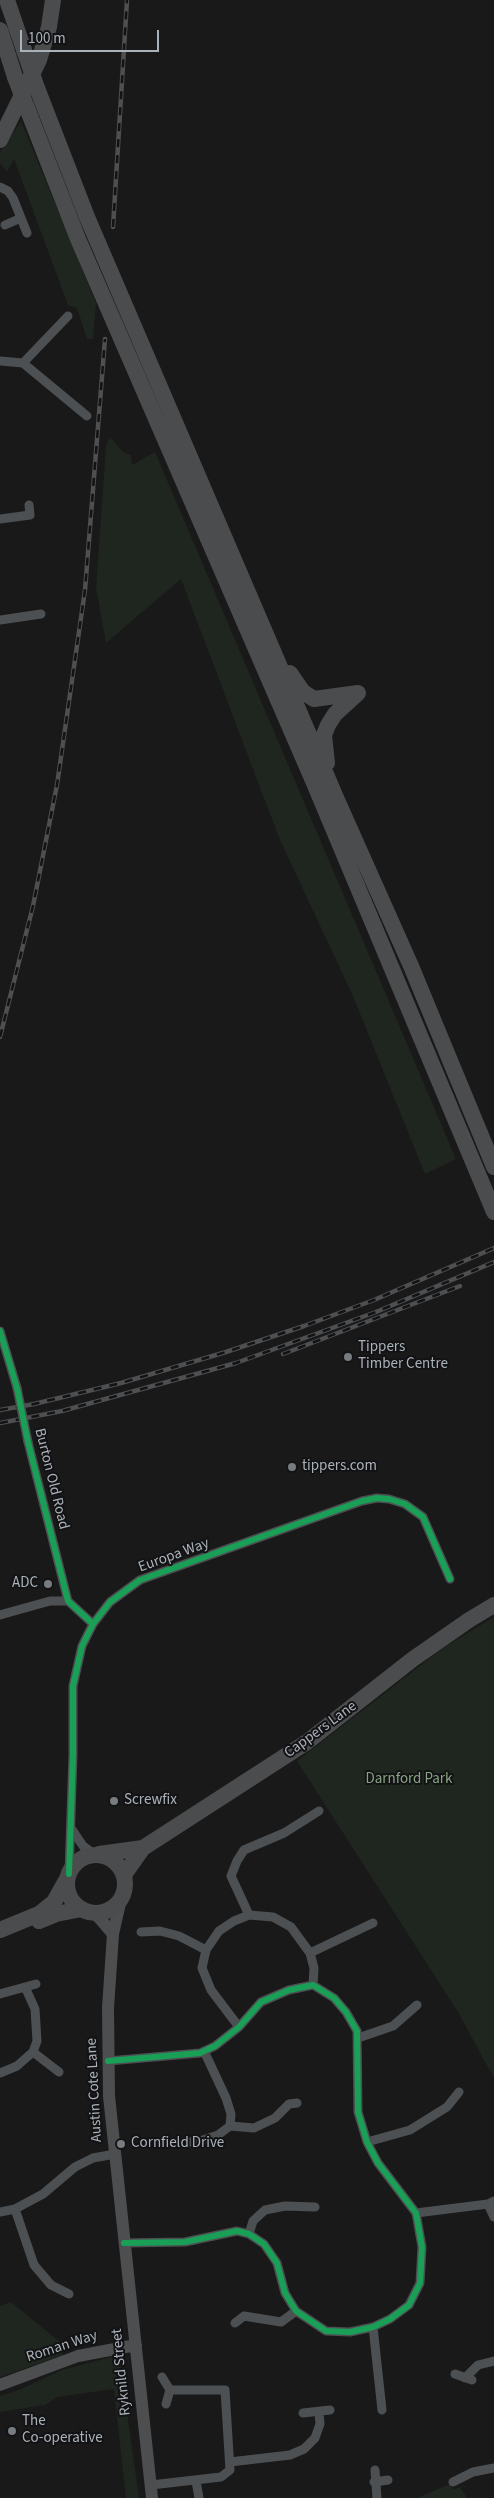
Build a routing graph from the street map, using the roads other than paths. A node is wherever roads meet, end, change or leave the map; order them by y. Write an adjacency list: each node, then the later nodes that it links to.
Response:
1 (7, 0): 16 (highway, bridge)
2 (53, 0): 4 (highway)
3 (0, 30): 20 (highway, bridge)
4 (0, 140)
5 (0, 187): 6 (street)
6 (21, 218): 7 (street); 8 (street)
7 (5, 225)
8 (28, 233)
9 (68, 316): 11 (street)
10 (0, 361): 11 (street)
11 (23, 363): 12 (street)
12 (87, 416)
13 (29, 506): 14 (street)
14 (0, 520)
15 (32, 604): 17 (street)
16 (258, 617): 18 (highway); 18 (highway)
17 (0, 620)
18 (337, 800): 19 (highway)
19 (494, 1167)
20 (494, 1212)
21 (0, 1331): 23 (street, Burton Old Road, bridge)
22 (450, 1578): 26 (street, Europa Way)
23 (68, 1601): 25 (street); 26 (street)
24 (494, 1605): 29 (highway, Cappers Lane)
25 (0, 1615)
26 (93, 1624): 28 (street, Europa Way)
27 (319, 1811): 35 (street)
28 (71, 1828): 30 (street); 31 (street, Europa Way)
29 (143, 1848): 30 (highway, Cappers Lane); 32 (highway, Cappers Lane)
30 (95, 1854): 31 (highway); 32 (highway)
31 (68, 1875): 34 (highway); 37 (highway)
32 (124, 1875): 33 (highway)
33 (121, 1899): 34 (highway); 39 (street, Austin Cote Lane)
34 (88, 1911): 37 (highway); 39 (street)
35 (249, 1915): 40 (street); 41 (street)
36 (373, 1923): 41 (street)
37 (0, 1932)
38 (140, 1932): 40 (street)
39 (113, 1934): 51 (street, Austin Cote Lane)
40 (206, 1950): 47 (street)
41 (310, 1953): 43 (street)
42 (36, 1984): 44 (street)
43 (313, 1985): 47 (street); 48 (street)
44 (25, 1988): 45 (street); 50 (street)
45 (0, 1994)
46 (417, 2005): 48 (street)
47 (238, 2027): 49 (street)
48 (358, 2038): 57 (street)
49 (204, 2051): 51 (street); 56 (street)
50 (33, 2052): 52 (street); 53 (street)
51 (108, 2061): 59 (street, Austin Cote Lane)
52 (59, 2072)
53 (0, 2073)
54 (460, 2092): 57 (street)
55 (287, 2094): 56 (street)
56 (230, 2126): 58 (street)
57 (367, 2142): 64 (street)
58 (177, 2143)
59 (114, 2154): 62 (street); 67 (street, Austin Cote Lane)
60 (491, 2202): 64 (street); 65 (street)
61 (316, 2207): 66 (street)
62 (16, 2209): 63 (street); 68 (street)
63 (0, 2212)
64 (416, 2214): 71 (street)
65 (494, 2217)
66 (249, 2234): 67 (street); 69 (street)
67 (124, 2244): 72 (street, Ryknild Street)
68 (62, 2293)
69 (296, 2311): 70 (street); 71 (street)
70 (228, 2316)
71 (373, 2327): 79 (street)
72 (136, 2345): 76 (street, Roman Way); 92 (street, Ryknild Street)
73 (494, 2361): 74 (street)
74 (455, 2374)
75 (162, 2377): 77 (street)
76 (0, 2385)
77 (170, 2390): 80 (street); 85 (street)
78 (370, 2397): 79 (street)
79 (381, 2397): 82 (street)
80 (166, 2404)
81 (330, 2410): 84 (street)
82 (382, 2410)
83 (303, 2413): 84 (street)
84 (319, 2413): 85 (street)
85 (230, 2462): 89 (street)
86 (494, 2468): 91 (street)
87 (375, 2470): 90 (street)
88 (388, 2480): 90 (street)
89 (196, 2481): 92 (street); 93 (street)
90 (374, 2482): 94 (street)
91 (454, 2482)
92 (151, 2492)
93 (199, 2498)
94 (377, 2498)

